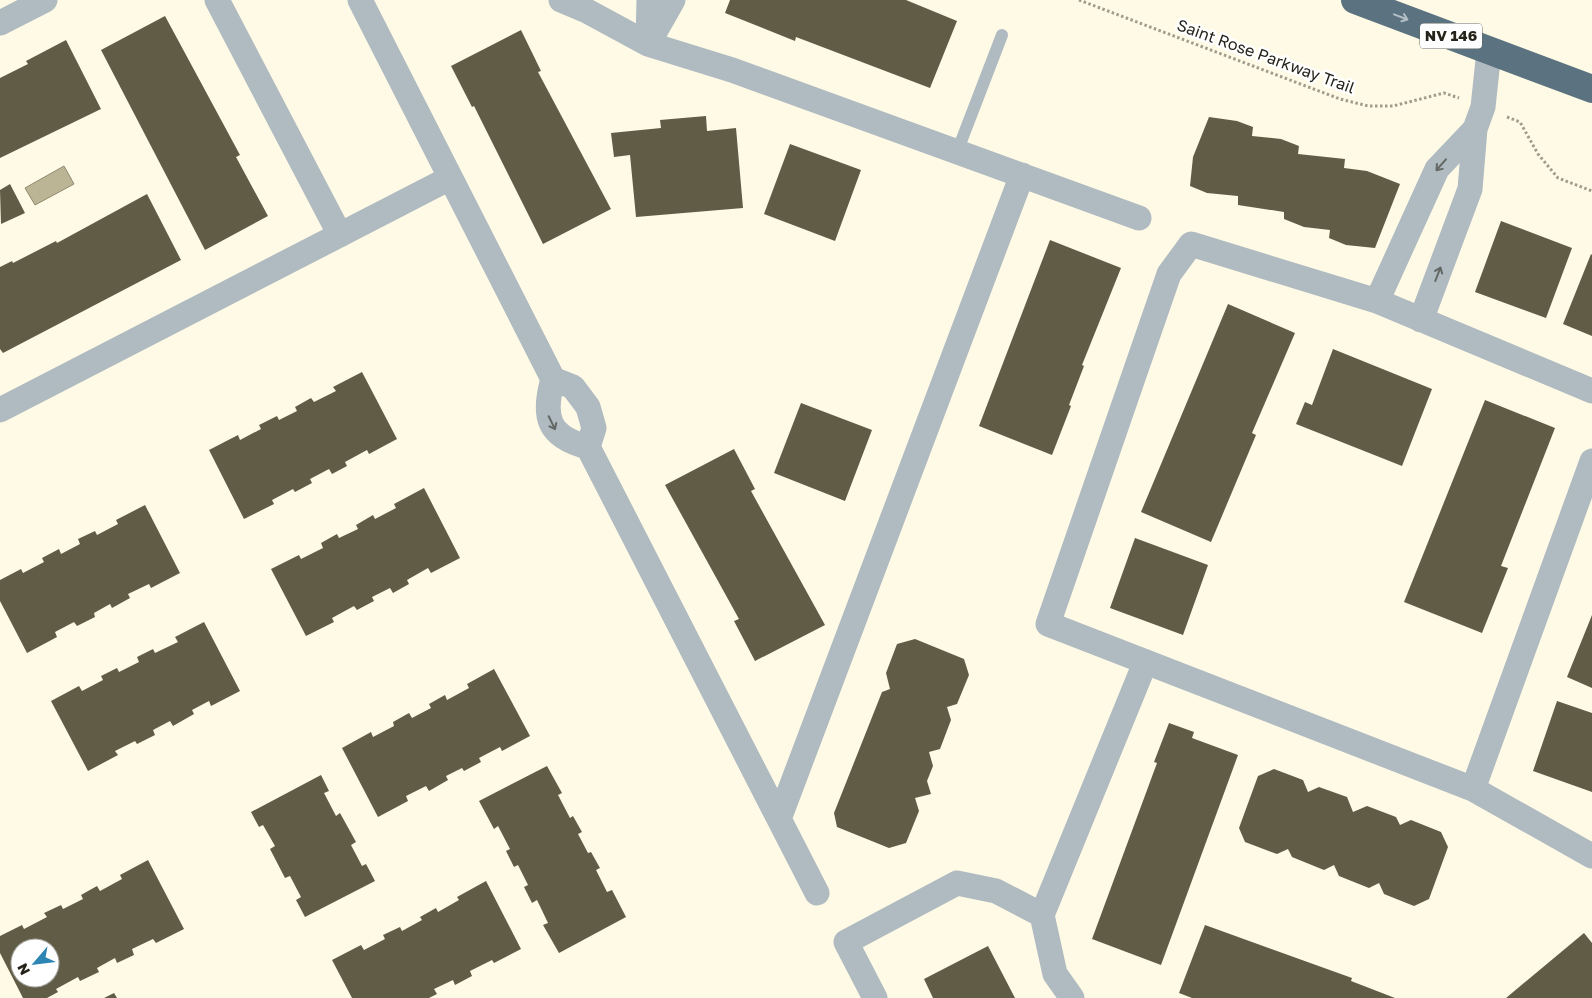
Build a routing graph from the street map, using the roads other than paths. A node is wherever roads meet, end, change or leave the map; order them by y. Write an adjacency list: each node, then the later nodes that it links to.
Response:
1 (45, 0): 8 (street)
2 (217, 0): 18 (street)
3 (360, 0): 16 (street)
4 (561, 0): 10 (street)
5 (649, 0): 10 (street)
6 (673, 0): 10 (street)
7 (1355, 0): 11 (highway, NV 146, one-way to 11)
8 (0, 23)
9 (1002, 35): 14 (lane)
10 (648, 44): 14 (street)
11 (1489, 50): 12 (highway, NV 146); 13 (street)
12 (1592, 89)
13 (1479, 118): 19 (street, one-way to 19); 20 (street, one-way to 13)
14 (957, 152): 15 (street)
15 (1022, 175): 17 (street); 28 (street)
16 (450, 178): 18 (street); 21 (street)
17 (1138, 218)
18 (340, 235): 23 (street)
19 (1377, 302): 20 (street); 26 (street)
20 (1421, 320): 22 (street)
21 (553, 379): 24 (street); 24 (street, one-way to 24)
22 (1592, 391)
23 (0, 410)
24 (588, 448): 28 (street)
25 (1592, 461): 27 (street)
26 (1145, 663): 27 (street); 31 (street)
27 (1473, 789): 29 (street)
28 (779, 819): 30 (street)
29 (1592, 856)
30 (817, 893)
31 (1042, 915): 32 (street); 33 (street)
32 (875, 998)
33 (1072, 998)

